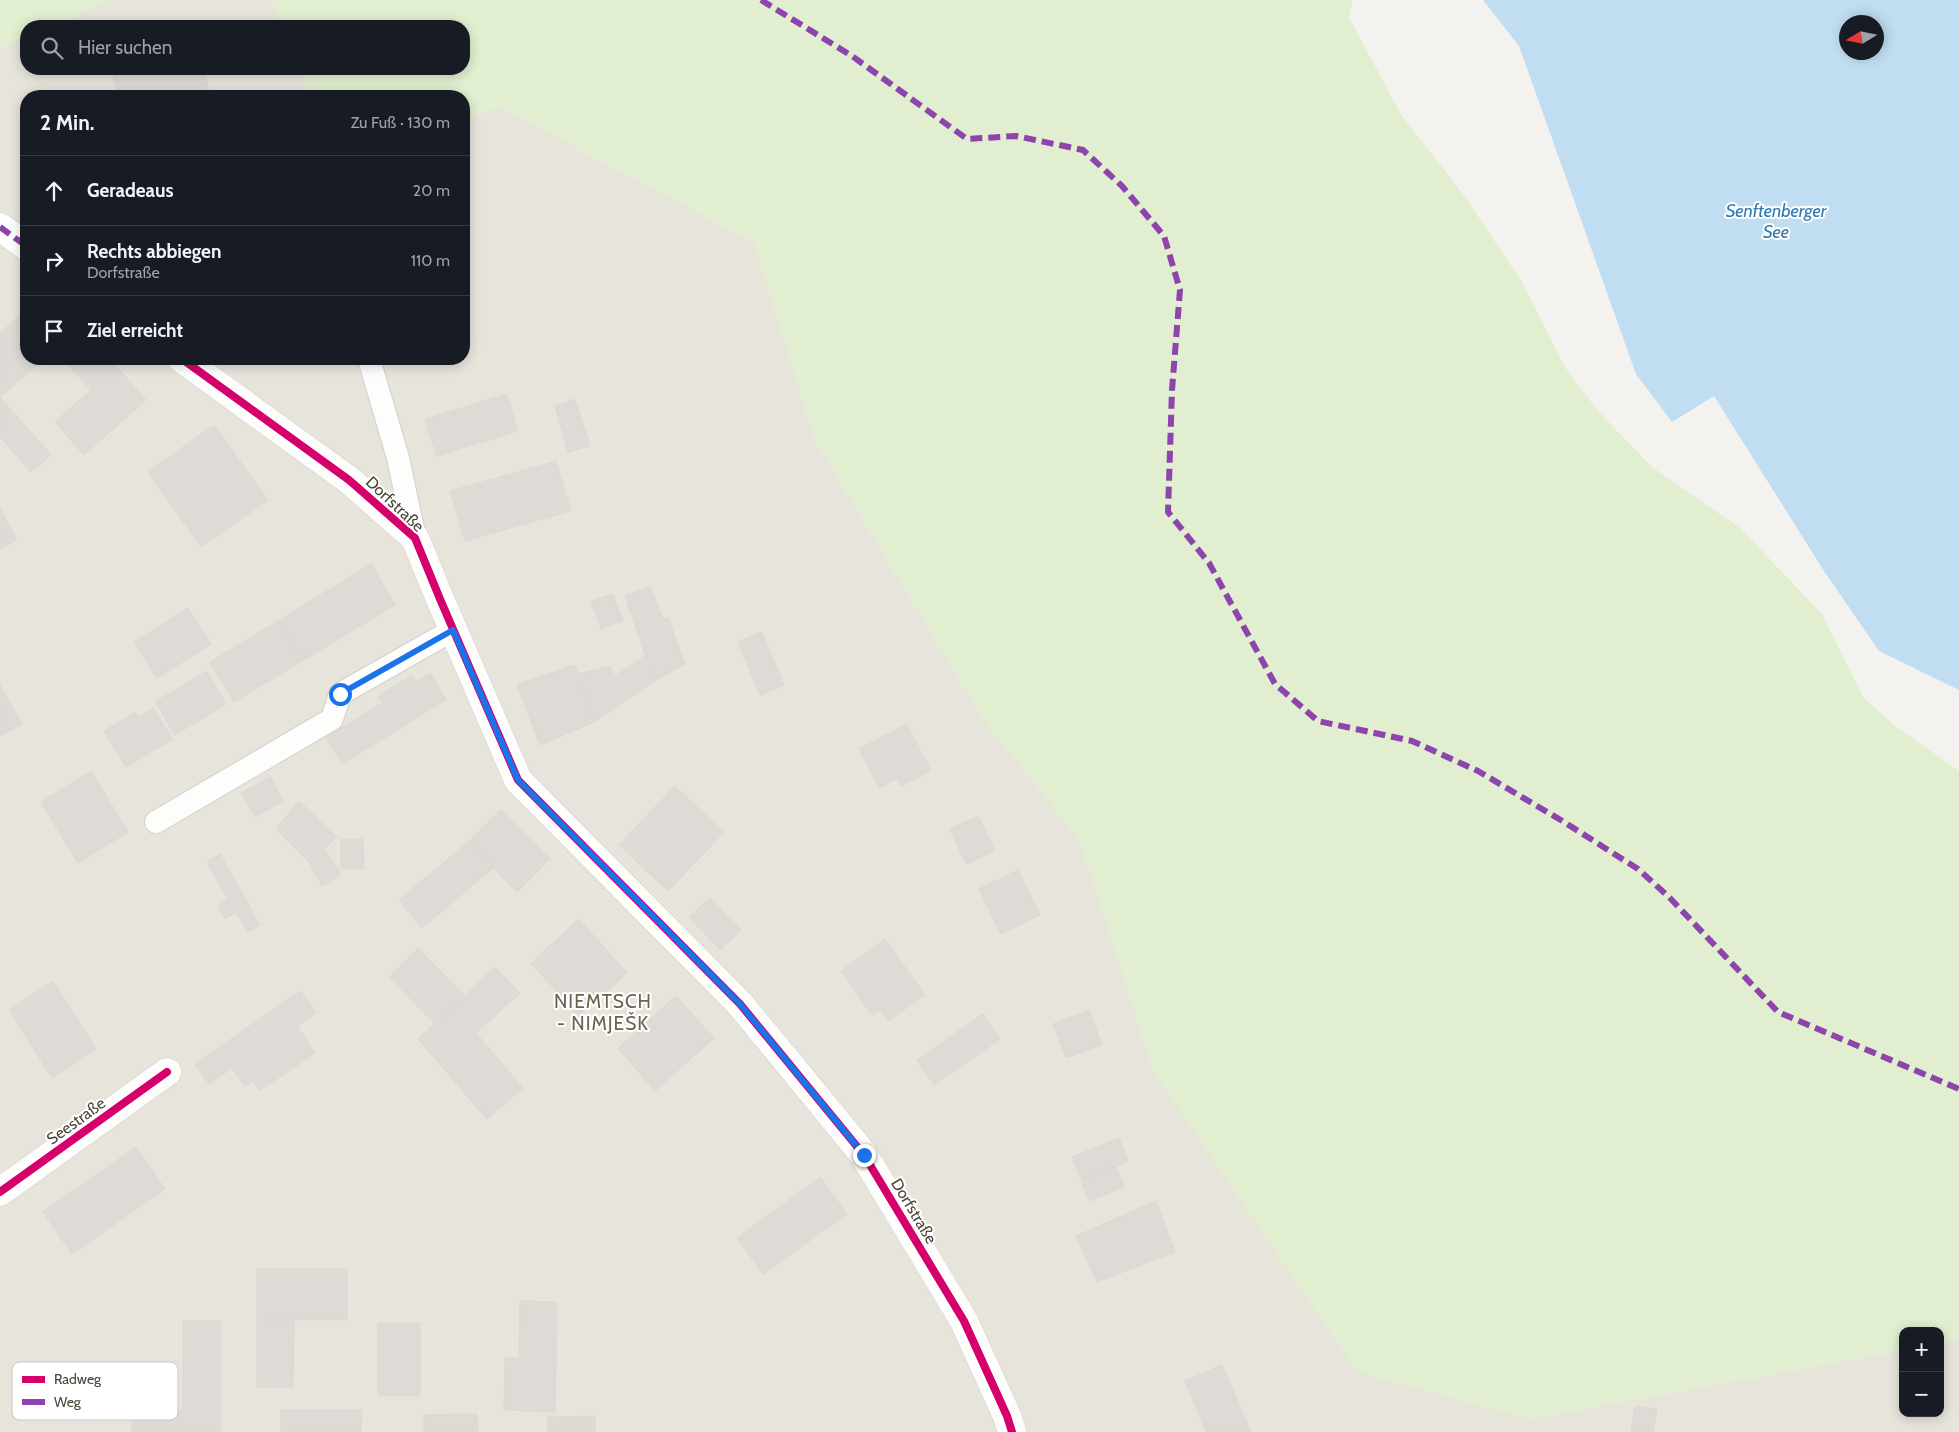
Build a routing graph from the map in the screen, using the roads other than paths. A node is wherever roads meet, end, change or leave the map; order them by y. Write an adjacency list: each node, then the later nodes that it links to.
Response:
1 (0, 227): 2 (street)
2 (20, 242)
3 (190, 365): 5 (street, Dorfstraße)
4 (371, 365): 5 (lane)
5 (415, 538): 6 (street, Dorfstraße)
6 (453, 630): 7 (lane); 10 (street, Dorfstraße)
7 (156, 822)
8 (167, 1072): 9 (street, Seestraße)
9 (0, 1192)
10 (1012, 1432)

